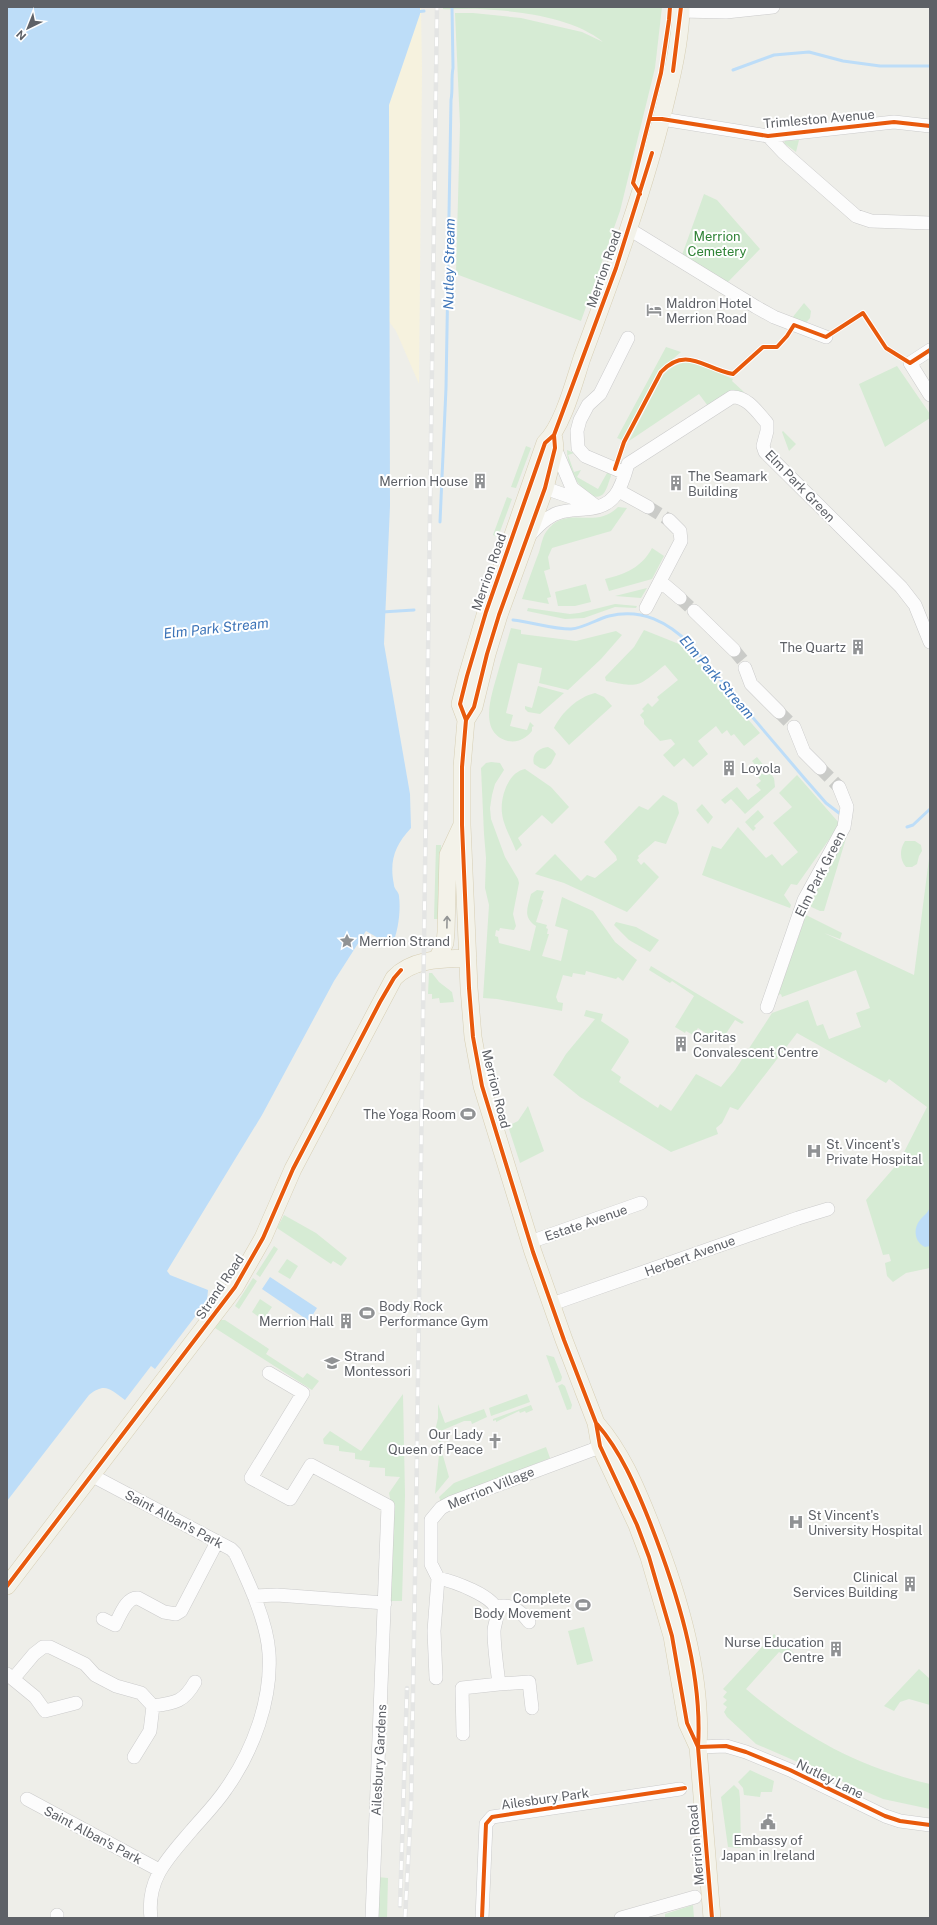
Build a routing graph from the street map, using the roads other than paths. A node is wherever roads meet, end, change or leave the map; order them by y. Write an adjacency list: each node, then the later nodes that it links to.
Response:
1 (773, 7): 2 (street)
2 (681, 9): 3 (main road, Merrion Road)
3 (662, 119): 5 (street, Trimleston Avenue); 7 (main road, Merrion Road)
4 (930, 126): 5 (street, Trimleston Avenue)
5 (768, 136): 6 (street, Trimleston Avenue)
6 (930, 223)
7 (629, 229): 8 (street); 12 (main road, Merrion Road)
8 (826, 337)
9 (628, 338): 13 (street)
10 (930, 350): 11 (street)
11 (930, 395)
12 (554, 441): 14 (main road, Merrion Road); 16 (street)
13 (625, 473): 15 (street, Elm Park Green); 24 (street, Elm Park Green)
14 (538, 485): 16 (street); 19 (main road, Merrion Road); 28 (main road, Merrion Road)
15 (619, 491): 16 (street); 17 (street)
16 (597, 507): 19 (street, Merrion Road)
17 (648, 507)
18 (669, 520): 20 (street)
19 (526, 538): 28 (main road, Merrion Road)
20 (660, 580): 21 (street); 22 (street)
21 (680, 598)
22 (646, 608)
23 (694, 612): 25 (street)
24 (930, 642)
25 (734, 650)
26 (745, 668): 27 (street)
27 (779, 712)
28 (466, 720): 32 (main road, Merrion Road)
29 (794, 727): 30 (street)
30 (820, 768)
31 (839, 787): 35 (street, Elm Park Green)
32 (462, 825): 33 (main road, Merrion Road); 34 (main road, Merrion Road, one-way to 32)
33 (468, 958): 34 (main road, Strand Road); 38 (main road, Merrion Road)
34 (437, 959): 42 (main road, Strand Road)
35 (767, 1007)
36 (641, 1203): 38 (street, Estate Avenue)
37 (828, 1209): 39 (street, Herbert Avenue)
38 (530, 1242): 39 (main road, Merrion Road)
39 (552, 1304): 41 (main road, Merrion Road)
40 (269, 1373): 47 (street, Ailesbury Gardens)
41 (606, 1443): 44 (street, Merrion Village); 59 (main road, Merrion Road)
42 (92, 1475): 43 (street, Saint Alban's Park); 45 (main road, Strand Road)
43 (217, 1542): 46 (street, Saint Alban's Park); 49 (street)
44 (438, 1578): 48 (street); 52 (street, Merrion Village)
45 (7, 1586)
46 (254, 1596): 47 (street); 64 (street, Saint Alban's Park)
47 (385, 1603): 67 (street, Ailesbury Gardens)
48 (495, 1608): 50 (street); 54 (street)
49 (104, 1619)
50 (529, 1622)
51 (10, 1677): 55 (street); 56 (street)
52 (436, 1678)
53 (195, 1682): 56 (street)
54 (499, 1684): 57 (street); 58 (street)
55 (76, 1703)
56 (153, 1706): 60 (street)
57 (532, 1708)
58 (463, 1734)
59 (698, 1747): 63 (street, Nutley Lane); 70 (main road, Merrion Road)
60 (134, 1757)
61 (680, 1789): 68 (street, Ailesbury Park)
62 (27, 1799): 64 (street, Saint Alban's Park)
63 (930, 1825)
64 (159, 1870): 66 (street, Saint Alban's Park)
65 (695, 1897): 69 (street)
66 (151, 1918)
67 (372, 1918)
68 (482, 1918)
69 (621, 1918)
70 (712, 1918)

